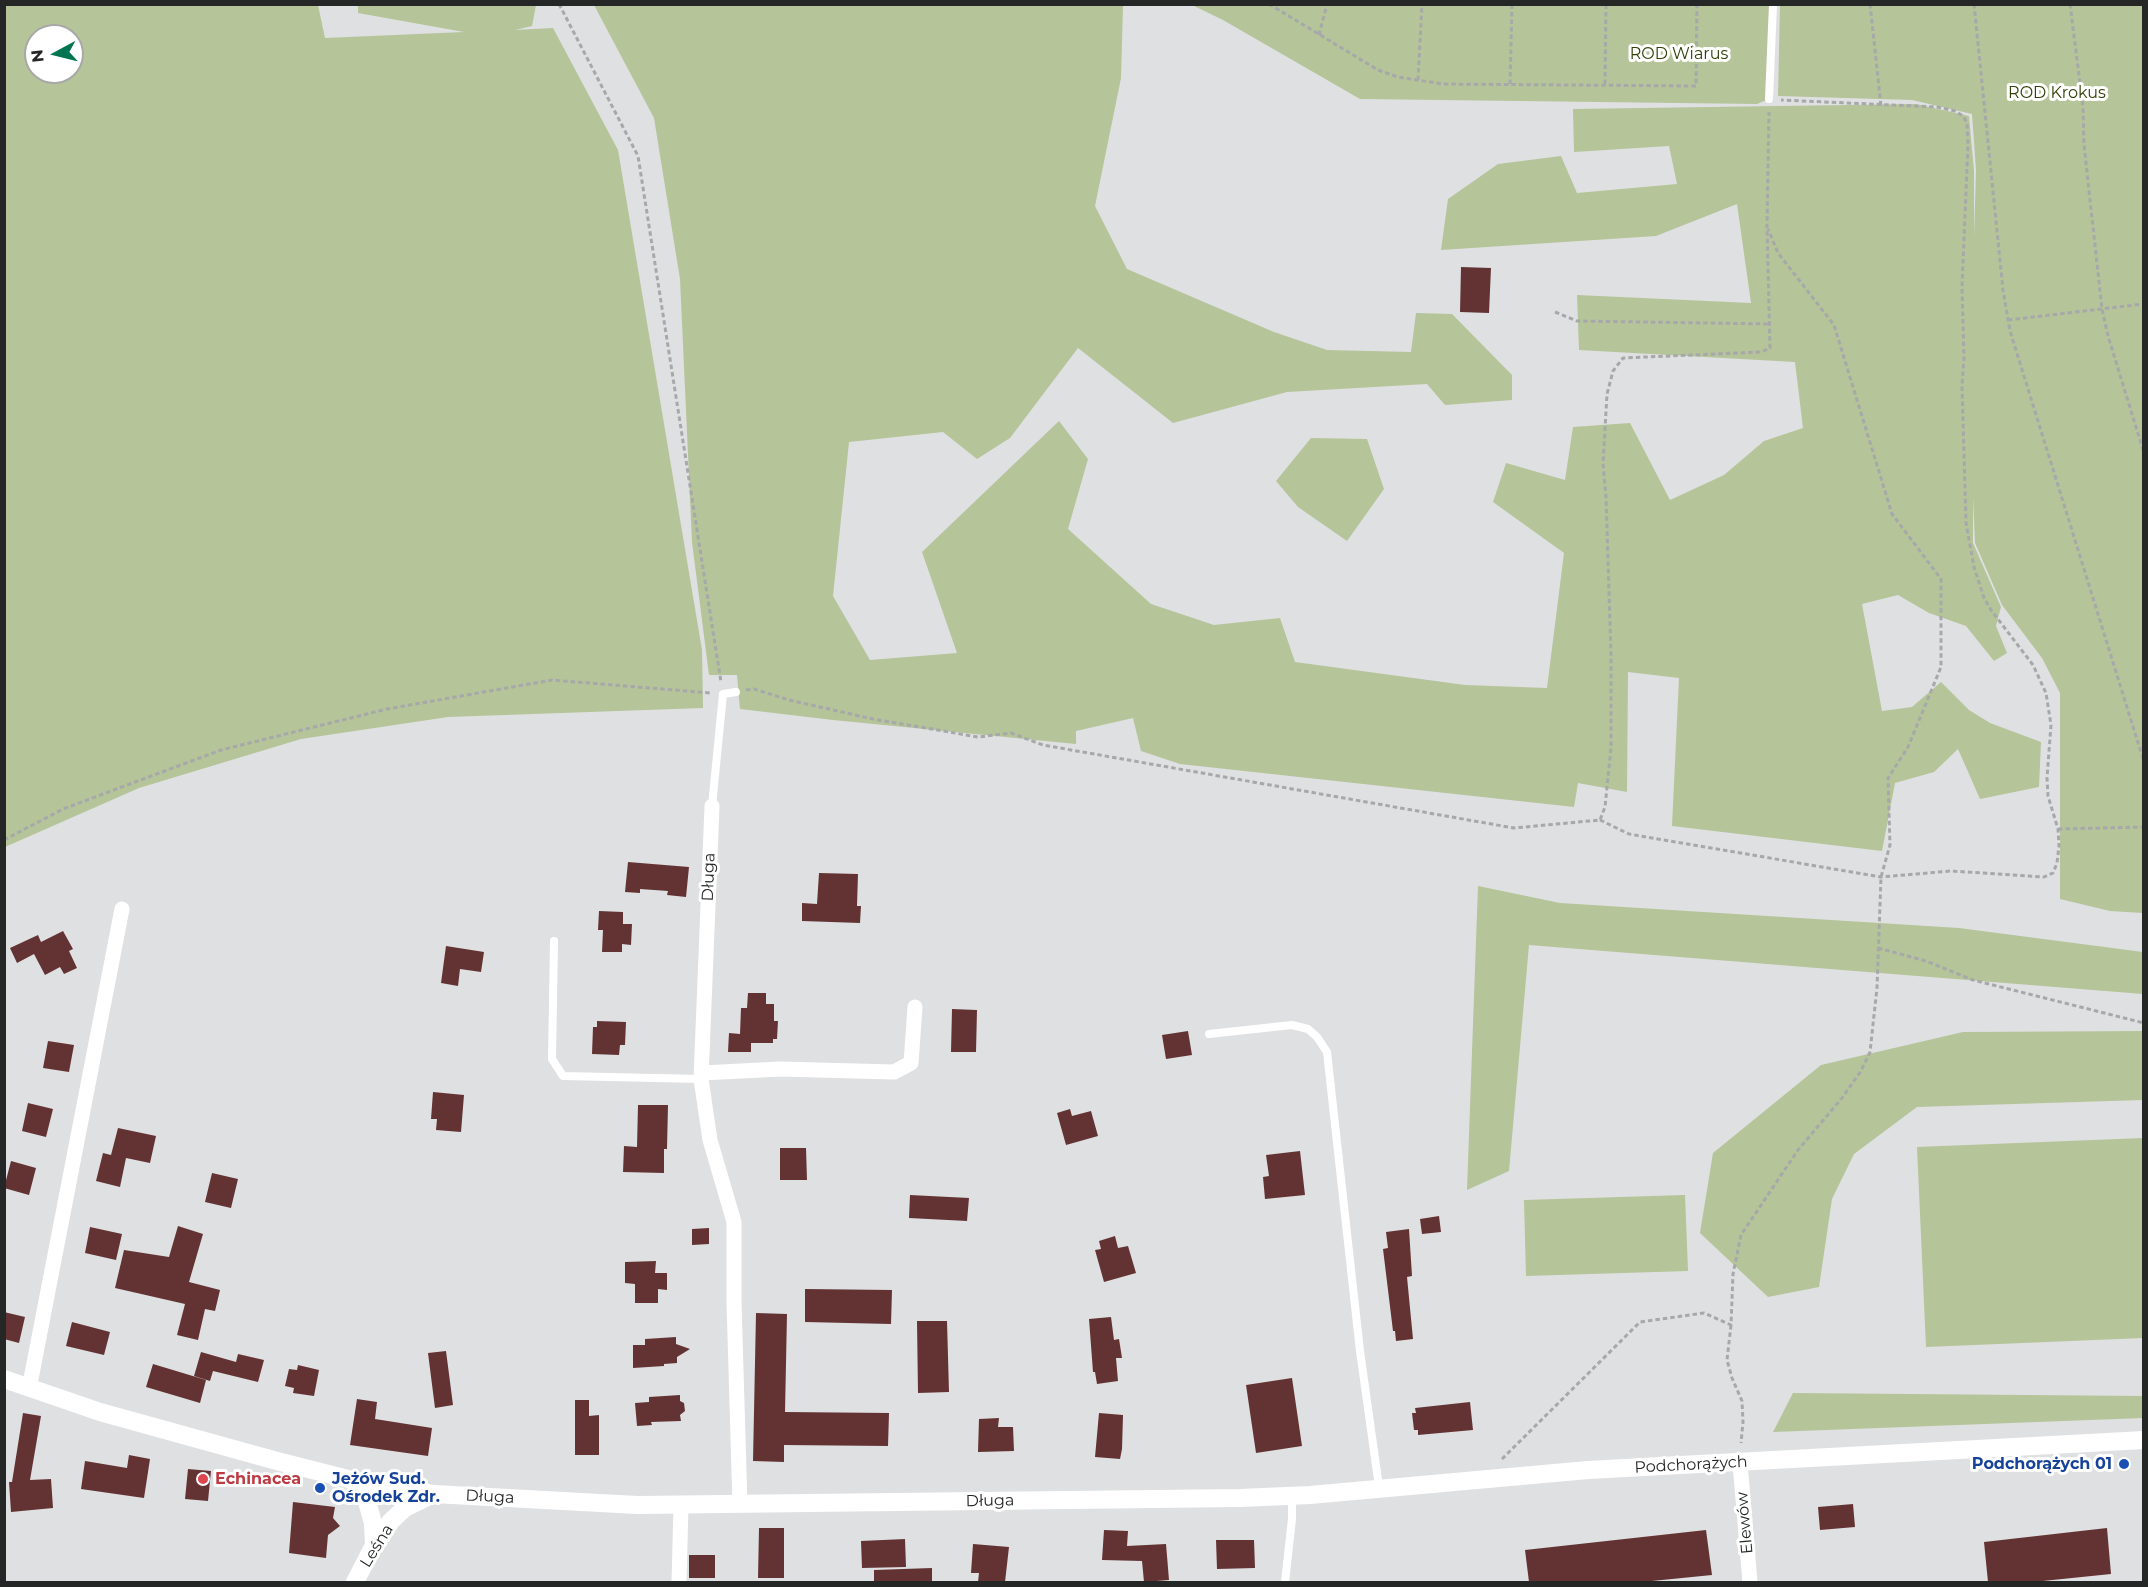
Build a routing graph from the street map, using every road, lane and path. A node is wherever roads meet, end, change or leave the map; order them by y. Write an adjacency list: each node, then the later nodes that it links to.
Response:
1 (559, 4): 26 (path)
2 (1269, 4): 12 (path)
3 (1327, 4): 12 (path)
4 (1422, 4): 13 (path)
5 (1512, 4): 14 (path)
6 (1606, 4): 15 (path)
7 (1697, 4): 15 (path)
8 (1773, 4): 16 (lane)
9 (1870, 4): 17 (path)
10 (1974, 4): 22 (path)
11 (2070, 4): 20 (path)
12 (1319, 34): 13 (path)
13 (1418, 80): 14 (path)
14 (1510, 84): 15 (path)
15 (1605, 84)
16 (1769, 99): 17 (path); 18 (path)
17 (1881, 106): 31 (path)
18 (1767, 226): 23 (path); 33 (path)
19 (2144, 304): 20 (path)
20 (2102, 309): 22 (path); 24 (path)
21 (1555, 312): 23 (path)
22 (2008, 320): 27 (path)
23 (1771, 324): 29 (path)
24 (2144, 453)
25 (736, 692): 26 (lane); 29 (path)
26 (723, 694): 28 (lane, Długa); 32 (path)
27 (2144, 762)
28 (712, 806): 40 (street, Długa)
29 (1600, 820): 33 (path)
30 (2144, 827): 31 (path)
31 (2058, 829): 33 (path)
32 (4, 840)
33 (1881, 877): 36 (path)
34 (122, 909): 43 (street)
35 (554, 941): 40 (lane)
36 (1878, 948): 38 (path); 41 (path)
37 (915, 1007): 40 (street)
38 (2144, 1023)
39 (1209, 1034): 48 (lane)
40 (702, 1076): 53 (street, Długa)
41 (1731, 1325): 45 (path); 46 (path)
42 (4, 1379): 43 (street, Długa)
43 (29, 1389): 47 (street, Długa)
44 (2144, 1440): 45 (street, Podchorążych)
45 (1740, 1463): 46 (street, Podchorążych); 58 (street, Elewów)
46 (1485, 1478): 48 (street, Podchorążych)
47 (352, 1480): 49 (street, Długa); 54 (street)
48 (1380, 1489): 50 (street, Podchorążych)
49 (434, 1494): 52 (street, Długa); 54 (street, Leśna)
50 (1292, 1495): 51 (street, Podchorążych); 57 (lane)
51 (1240, 1498): 53 (street, Długa)
52 (681, 1505): 53 (street, Długa); 56 (street)
53 (740, 1505)
54 (374, 1545): 55 (street, Leśna)
55 (354, 1582)
56 (678, 1582)
57 (1285, 1582)
58 (1750, 1582)

